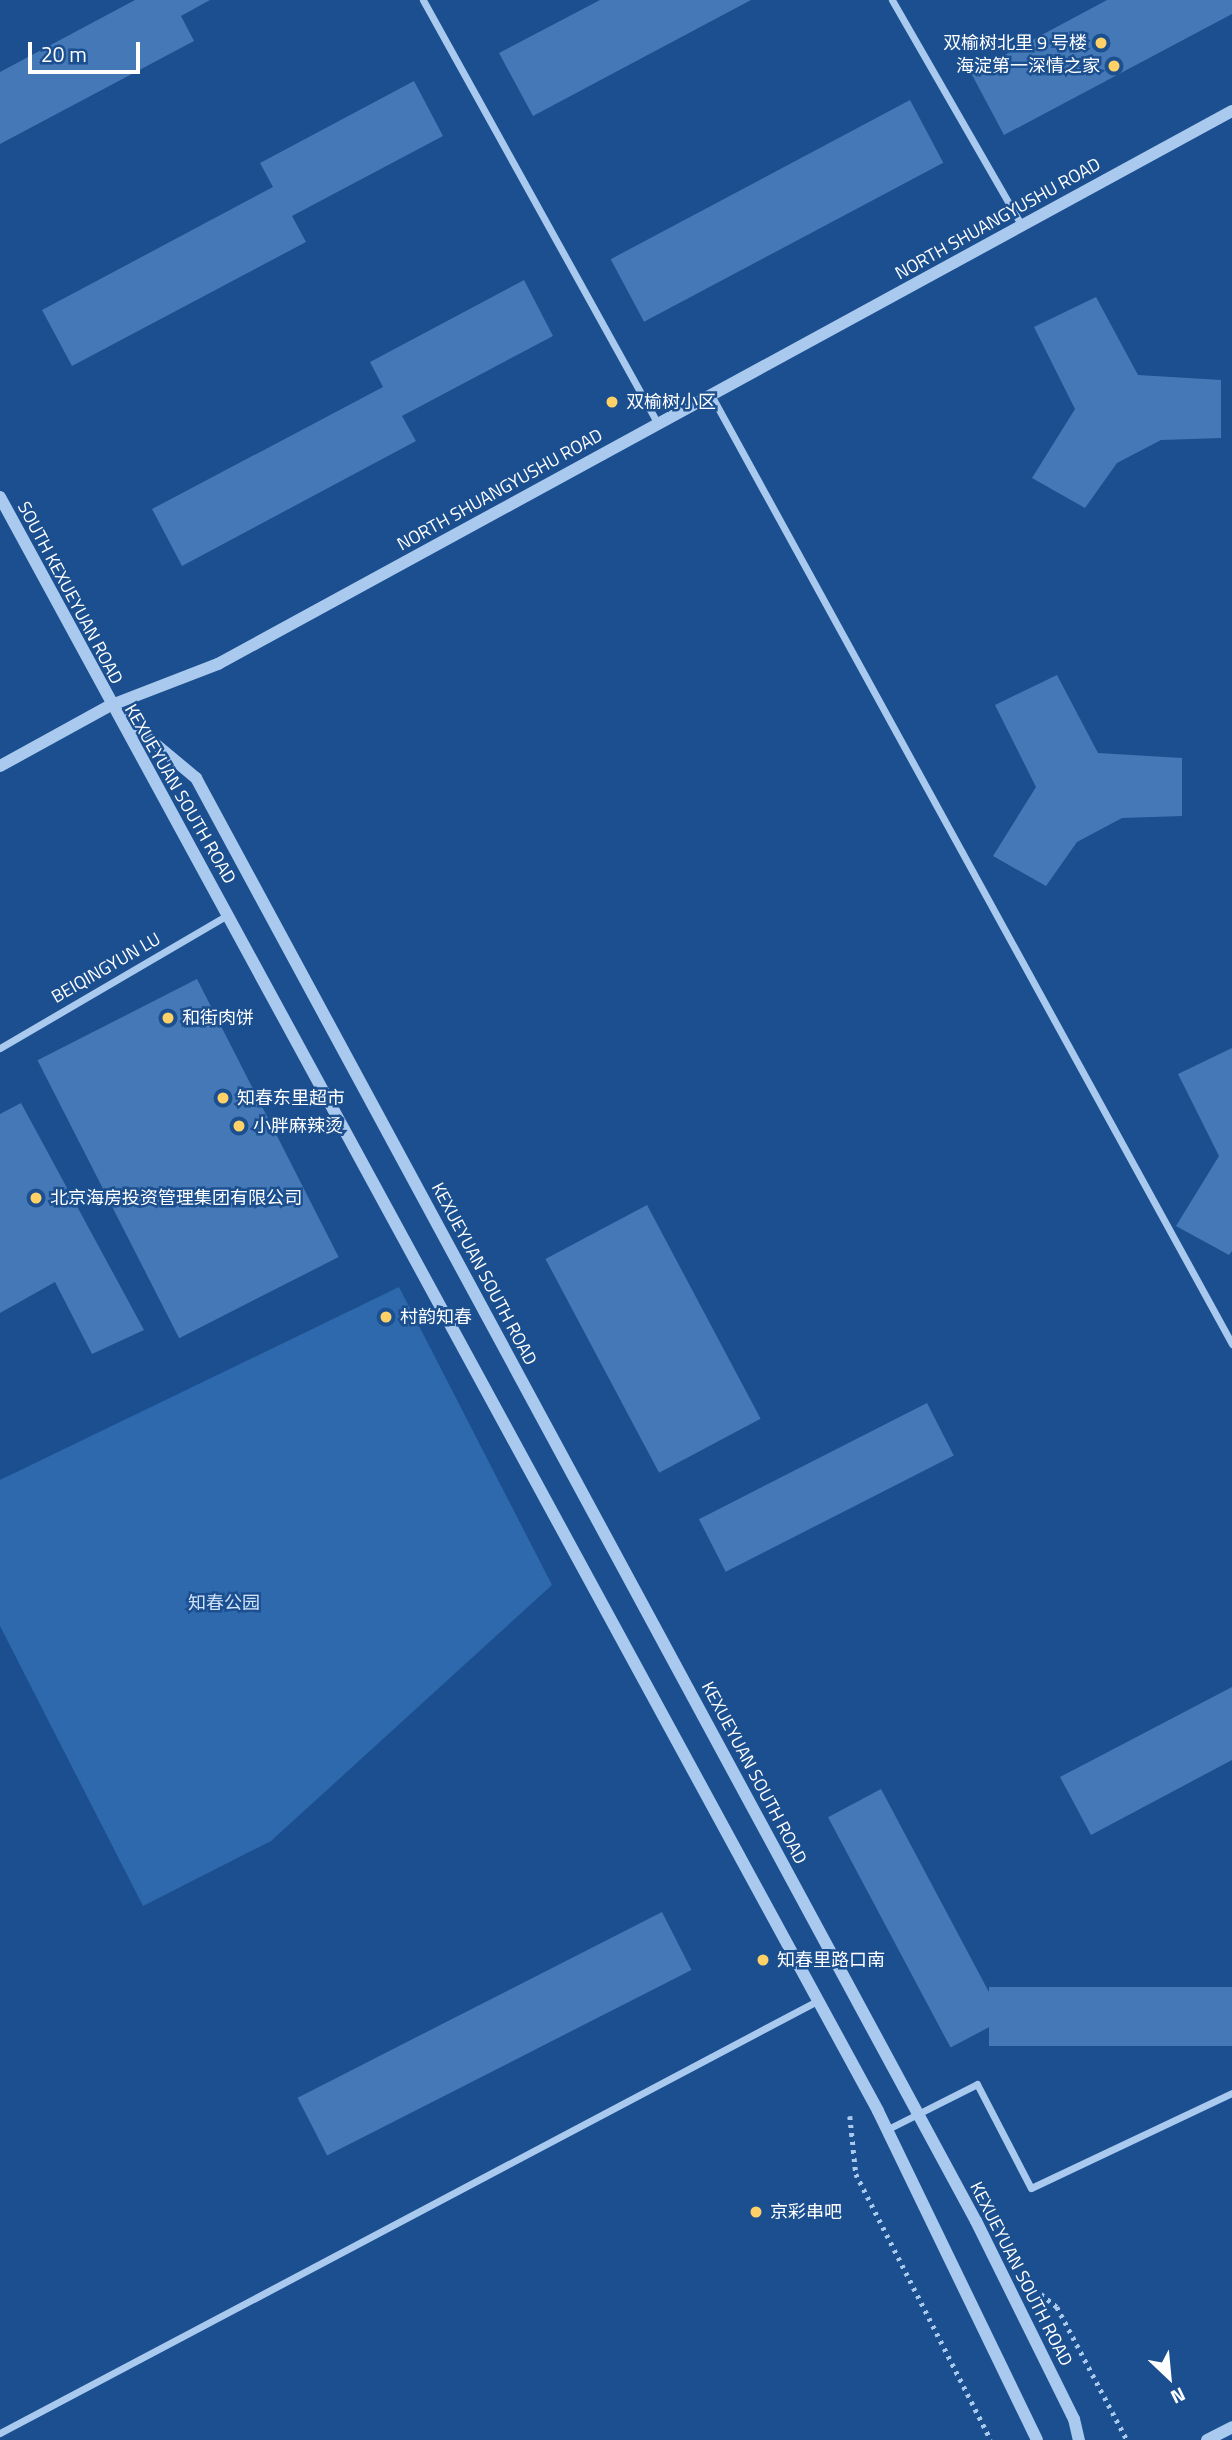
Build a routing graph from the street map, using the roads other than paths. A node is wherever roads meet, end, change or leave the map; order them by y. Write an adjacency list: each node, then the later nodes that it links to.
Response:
1 (423, 0): 6 (street)
2 (892, 0): 4 (street)
3 (1232, 111): 4 (street, NORTH SHUANGYUSHU ROAD)
4 (1022, 226): 5 (street, NORTH SHUANGYUSHU ROAD)
5 (711, 395): 6 (street, NORTH SHUANGYUSHU ROAD); 12 (street)
6 (658, 424): 8 (street, NORTH SHUANGYUSHU ROAD)
7 (0, 497): 8 (street, SOUTH KEXUEYUAN ROAD)
8 (109, 706): 9 (street, NORTH SHUANGYUSHU ROAD); 10 (street, KEXUEYUAN SOUTH ROAD); 15 (street, KEXUEYUAN SOUTH ROAD)
9 (0, 766)
10 (228, 915): 11 (street, BEIQINGYUN LU); 13 (street, KEXUEYUAN SOUTH ROAD)
11 (0, 1048)
12 (1232, 1344)
13 (817, 2001): 16 (street, KEXUEYUAN SOUTH ROAD); 18 (street)
14 (1232, 2093): 15 (street)
15 (919, 2114): 16 (street); 20 (street, KEXUEYUAN SOUTH ROAD)
16 (886, 2130): 19 (street, KEXUEYUAN SOUTH ROAD)
17 (1232, 2427): 21 (street)
18 (0, 2433)
19 (1037, 2440)
20 (1079, 2440)
21 (1207, 2440)

